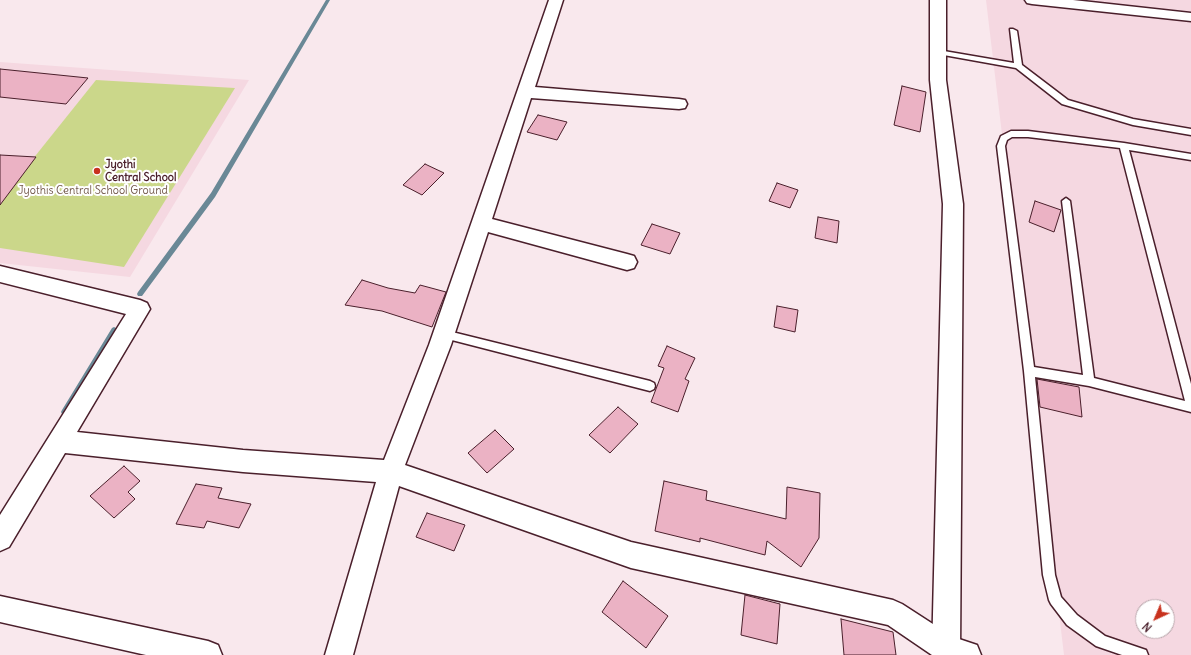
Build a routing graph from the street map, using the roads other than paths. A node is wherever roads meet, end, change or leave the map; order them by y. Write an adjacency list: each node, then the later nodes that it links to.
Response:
1 (556, 0): 8 (street)
2 (938, 0): 6 (street)
3 (1032, 0): 4 (street)
4 (1191, 17)
5 (1013, 31): 7 (lane)
6 (938, 52): 7 (lane); 26 (street)
7 (1018, 66): 10 (lane)
8 (524, 92): 9 (street); 14 (street)
9 (679, 104)
10 (1191, 132)
11 (1124, 146): 12 (lane); 18 (lane); 21 (lane)
12 (1191, 157)
13 (1066, 201): 19 (lane)
14 (481, 223): 15 (street); 17 (street)
15 (627, 262)
16 (0, 274): 22 (street)
17 (444, 334): 20 (lane); 23 (street)
18 (1029, 371): 19 (lane); 29 (lane)
19 (1089, 382): 21 (lane)
20 (650, 386)
21 (1191, 406)
22 (59, 441): 23 (street); 24 (street)
23 (391, 472): 26 (street); 28 (street)
24 (0, 538)
25 (0, 609): 27 (street)
26 (953, 653)
27 (208, 655)
28 (339, 655)
29 (1141, 655)

